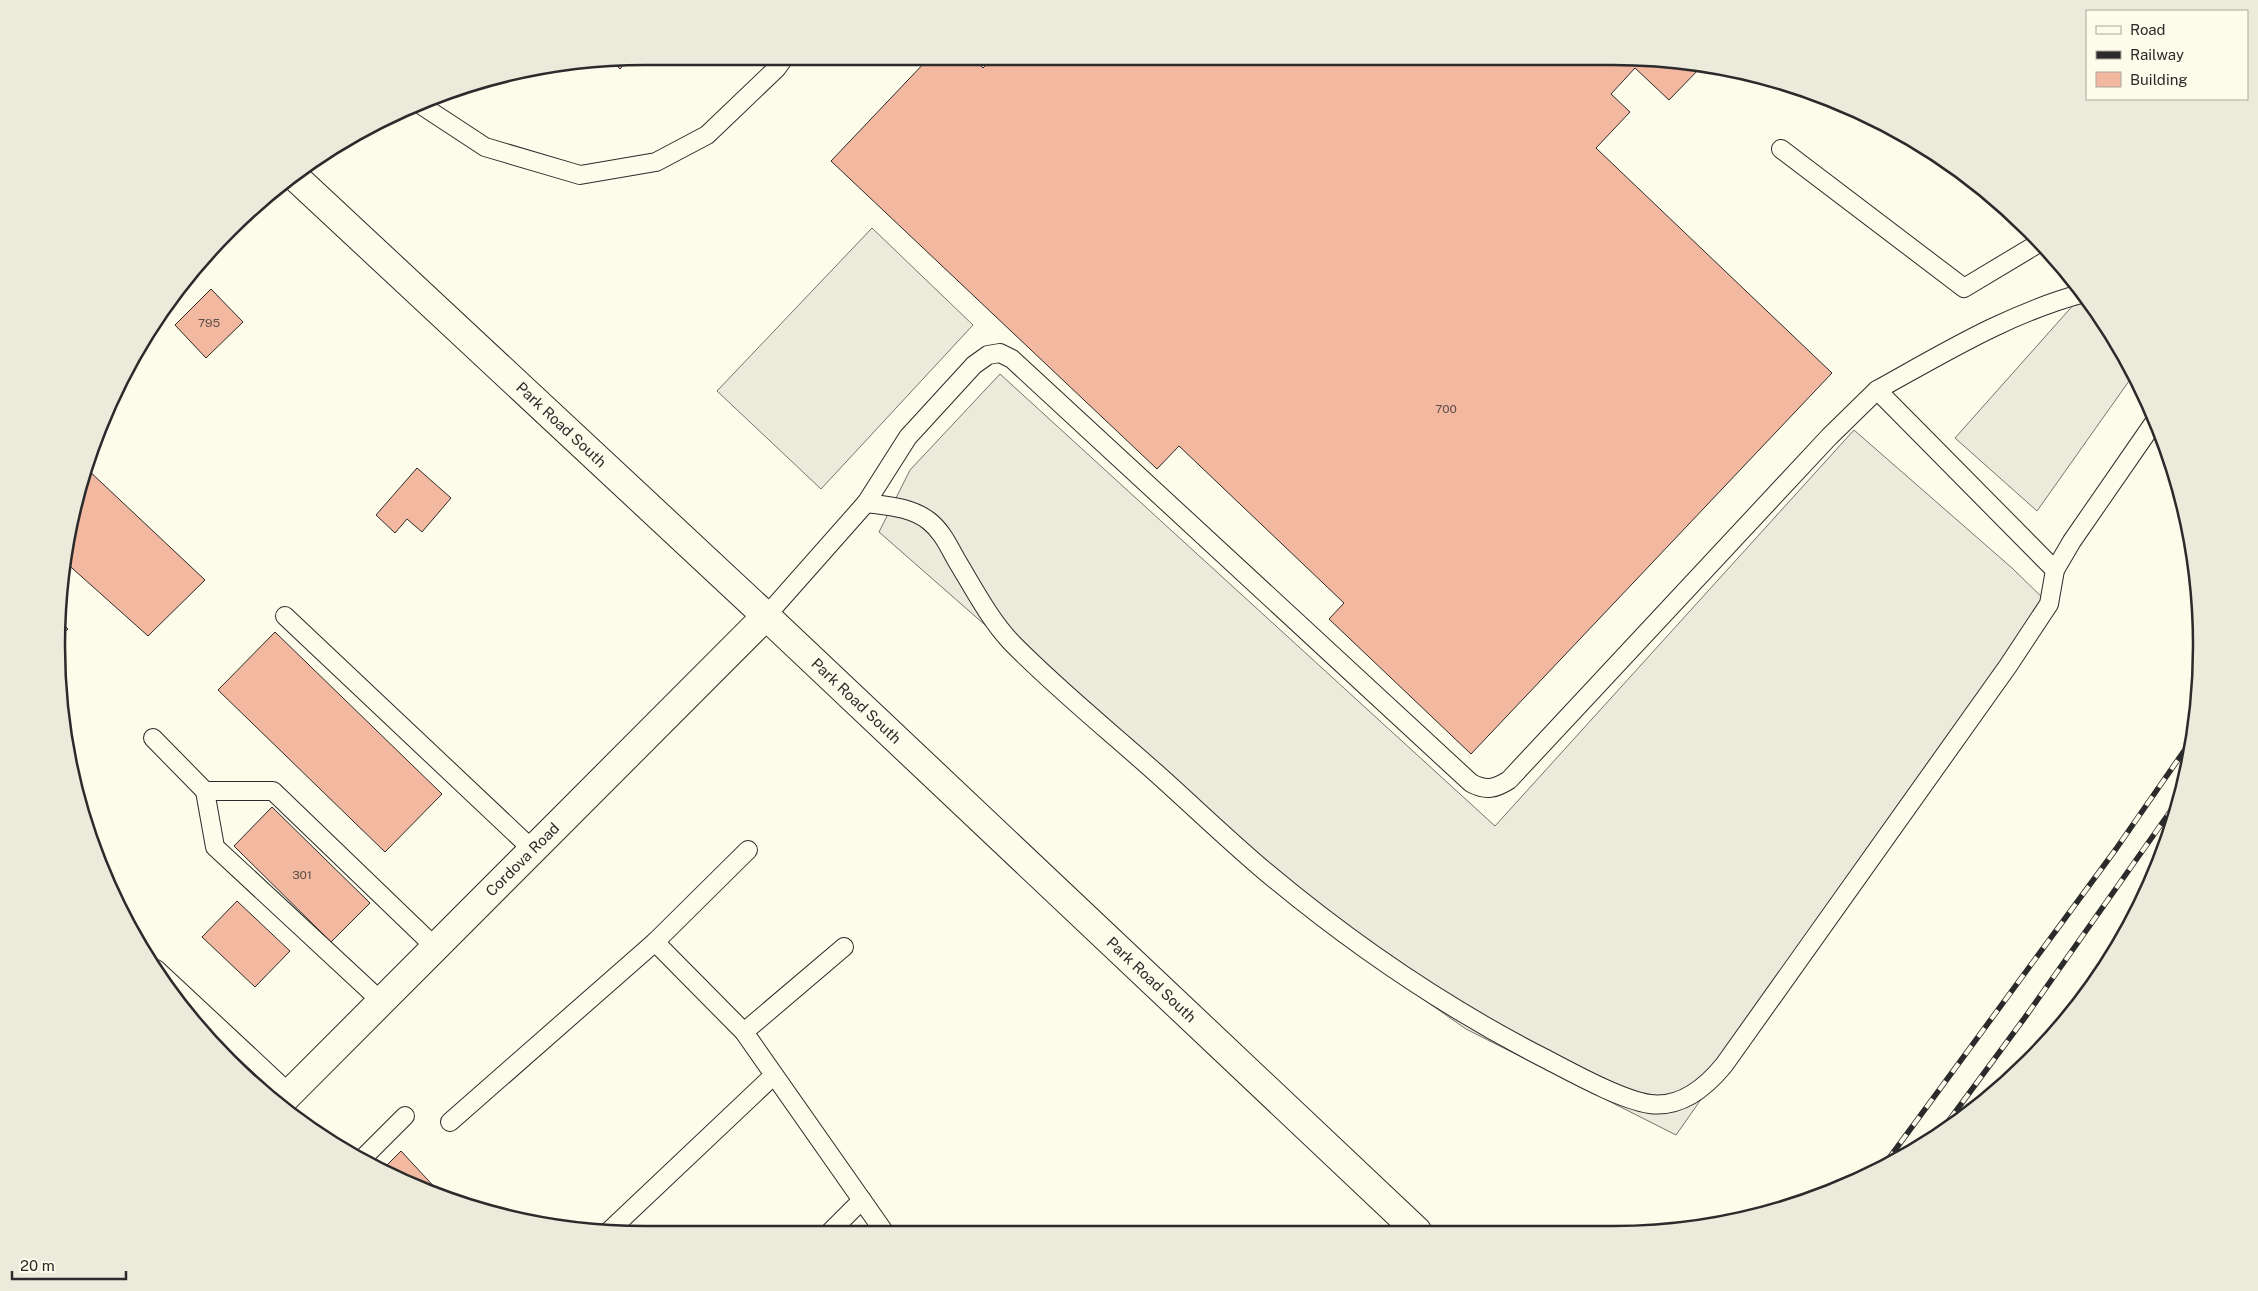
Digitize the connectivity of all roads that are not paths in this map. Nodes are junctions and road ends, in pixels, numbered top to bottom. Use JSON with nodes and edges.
{"nodes":[{"id":1,"x":778,"y":65,"type":"edge"},
{"id":2,"x":426,"y":108,"type":"edge"},
{"id":3,"x":1782,"y":149,"type":"dead end"},
{"id":4,"x":299,"y":180,"type":"edge"},
{"id":5,"x":2033,"y":246,"type":"edge"},
{"id":6,"x":2075,"y":295,"type":"edge"},
{"id":7,"x":1877,"y":390,"type":"junction"},
{"id":8,"x":2151,"y":427,"type":"edge"},
{"id":9,"x":866,"y":504,"type":"junction"},
{"id":10,"x":2056,"y":570,"type":"junction"},
{"id":11,"x":285,"y":616,"type":"dead end"},
{"id":12,"x":766,"y":616,"type":"junction"},
{"id":13,"x":153,"y":738,"type":"dead end"},
{"id":14,"x":205,"y":791,"type":"junction"},
{"id":15,"x":748,"y":850,"type":"dead end"},
{"id":16,"x":534,"y":851,"type":"junction"},
{"id":17,"x":655,"y":942,"type":"junction"},
{"id":18,"x":844,"y":947,"type":"dead end"},
{"id":19,"x":436,"y":948,"type":"junction"},
{"id":20,"x":183,"y":996,"type":"edge"},
{"id":21,"x":382,"y":1003,"type":"junction"},
{"id":22,"x":744,"y":1032,"type":"junction"},
{"id":23,"x":774,"y":1076,"type":"junction"},
{"id":24,"x":285,"y":1099,"type":"edge"},
{"id":25,"x":405,"y":1116,"type":"dead end"},
{"id":26,"x":450,"y":1122,"type":"dead end"},
{"id":27,"x":367,"y":1154,"type":"edge"},
{"id":28,"x":862,"y":1200,"type":"junction"},
{"id":29,"x":615,"y":1225,"type":"edge"},
{"id":30,"x":836,"y":1226,"type":"edge"},
{"id":31,"x":881,"y":1226,"type":"edge"},
{"id":32,"x":1411,"y":1226,"type":"edge"}],
"edges":[{"from":1,"to":2,"type":"lane"},
{"from":3,"to":5,"type":"lane"},
{"from":4,"to":12,"type":"main road","name":"Park Road South"},
{"from":6,"to":7,"type":"lane"},
{"from":7,"to":9,"type":"lane"},
{"from":7,"to":10,"type":"lane"},
{"from":8,"to":10,"type":"lane"},
{"from":9,"to":10,"type":"lane"},
{"from":9,"to":12,"type":"lane"},
{"from":11,"to":16,"type":"lane"},
{"from":12,"to":16,"type":"main road","name":"Cordova Road"},
{"from":12,"to":32,"type":"main road","name":"Park Road South"},
{"from":13,"to":14,"type":"lane"},
{"from":14,"to":19,"type":"lane"},
{"from":14,"to":21,"type":"lane"},
{"from":15,"to":17,"type":"lane"},
{"from":16,"to":19,"type":"main road","name":"Cordova Road"},
{"from":17,"to":22,"type":"lane"},
{"from":17,"to":26,"type":"lane"},
{"from":18,"to":22,"type":"lane"},
{"from":19,"to":21,"type":"main road","name":"Cordova Road"},
{"from":20,"to":24,"type":"lane"},
{"from":21,"to":24,"type":"main road","name":"Cordova Road"},
{"from":22,"to":23,"type":"lane"},
{"from":23,"to":28,"type":"lane"},
{"from":23,"to":29,"type":"lane"},
{"from":25,"to":27,"type":"lane"},
{"from":28,"to":30,"type":"lane"},
{"from":28,"to":31,"type":"lane"}]}
